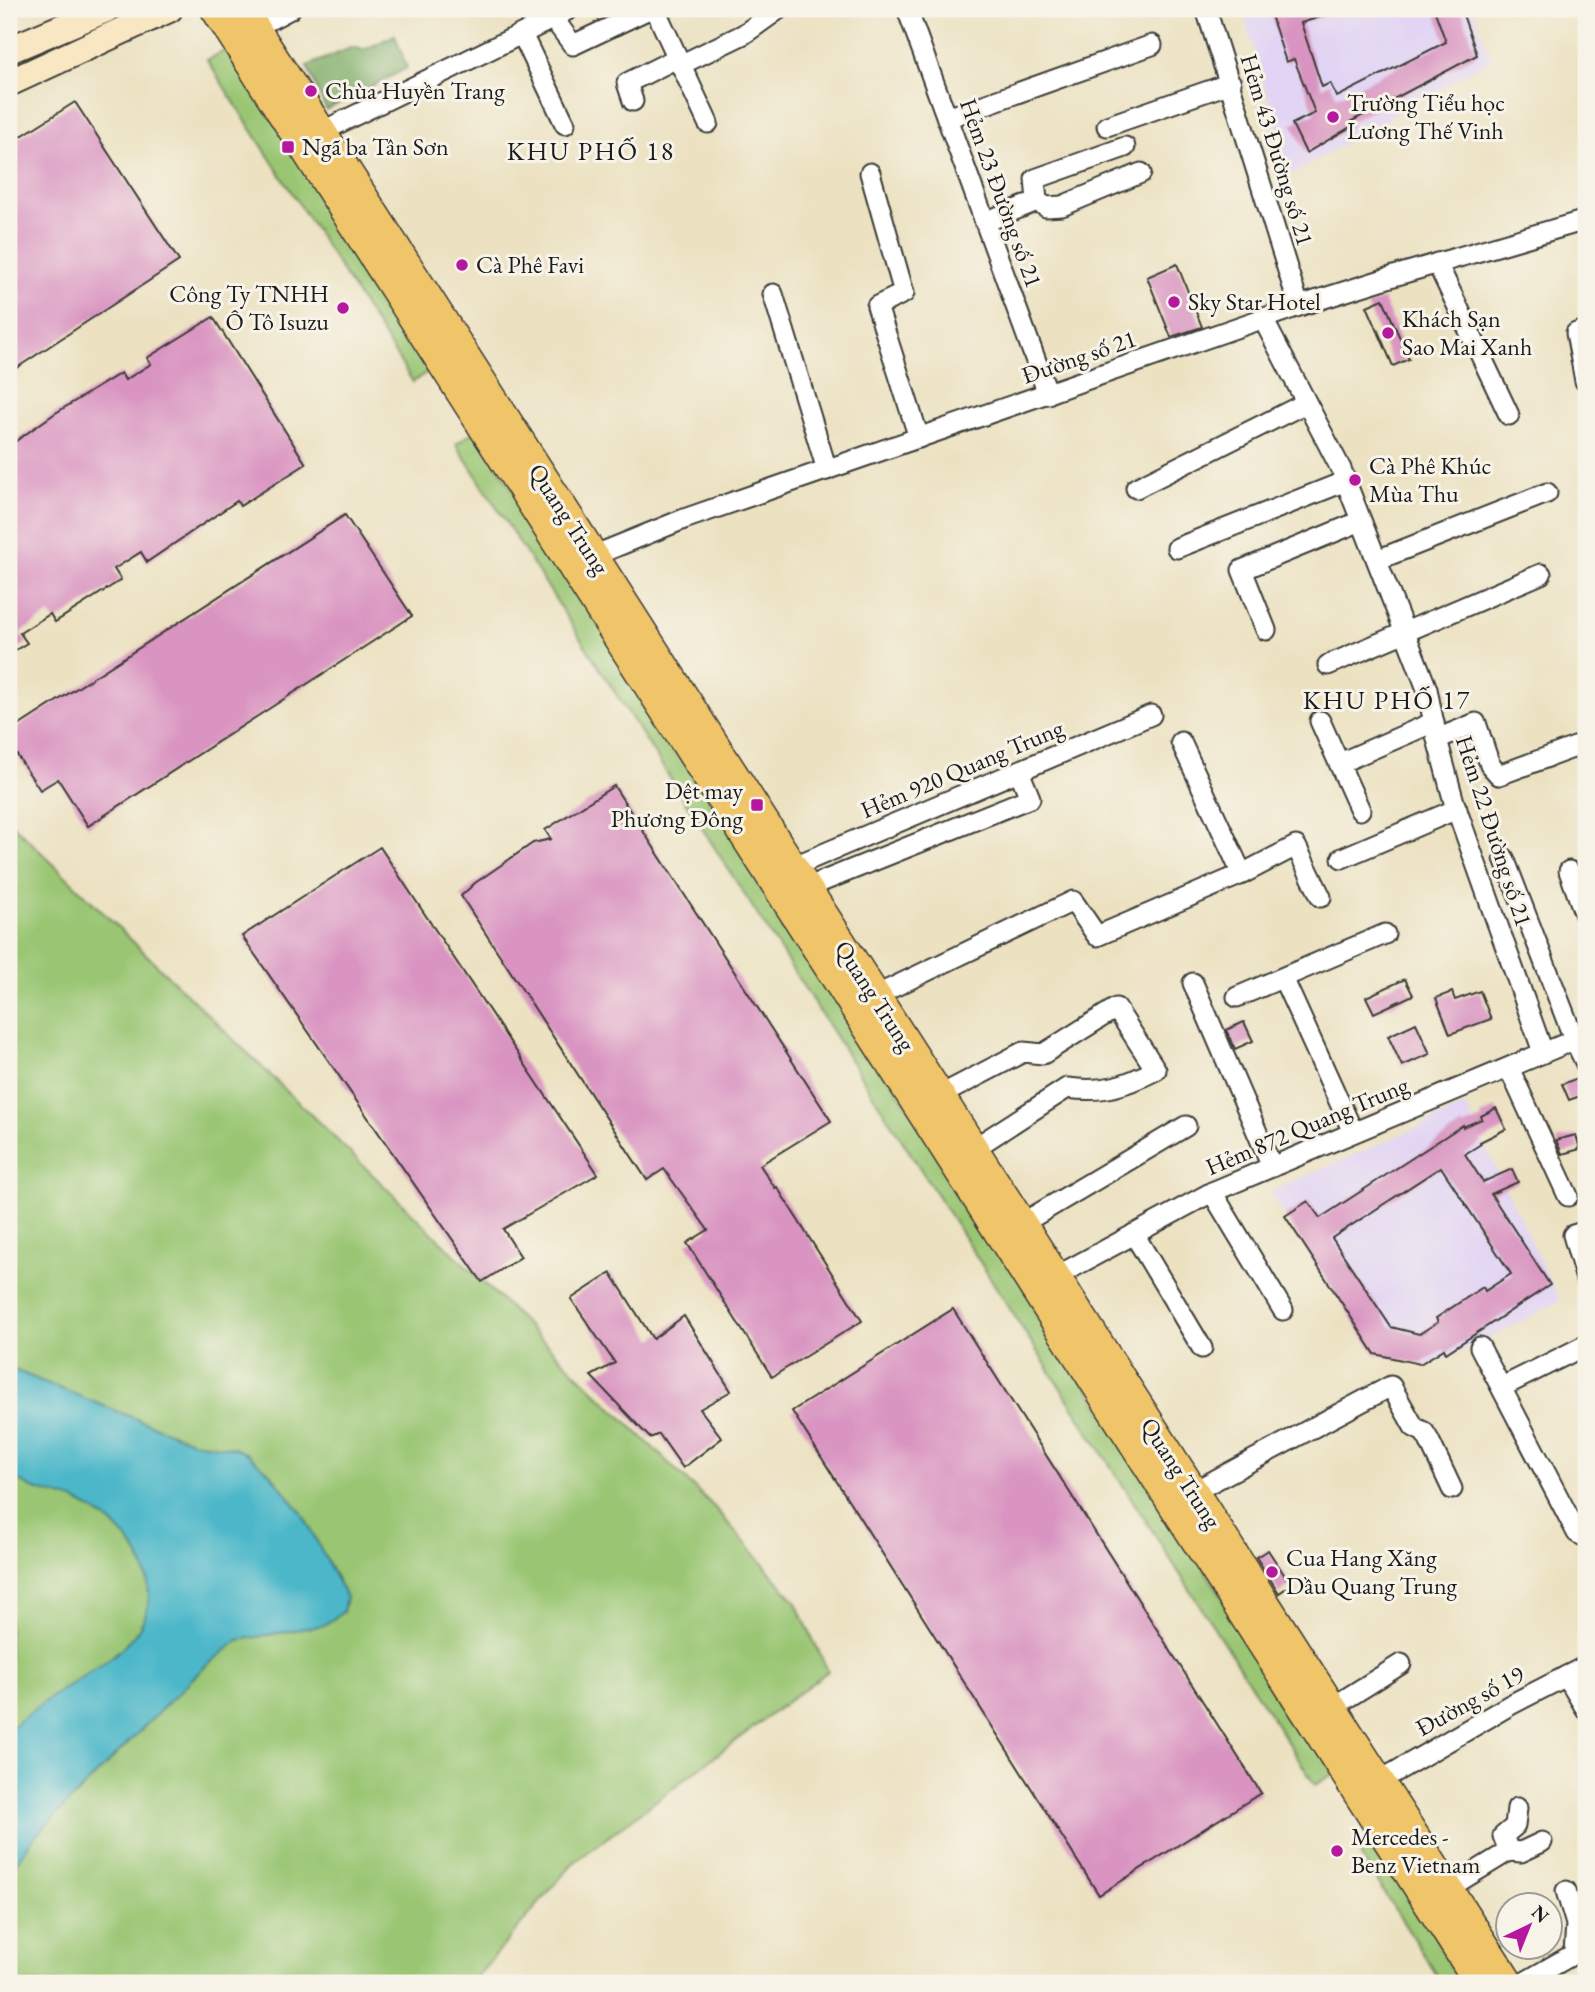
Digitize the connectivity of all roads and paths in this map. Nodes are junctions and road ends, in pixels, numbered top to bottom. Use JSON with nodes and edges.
{"nodes":[{"id":1,"x":106,"y":9,"type":"edge"},
{"id":2,"x":169,"y":9,"type":"edge"},
{"id":3,"x":216,"y":9,"type":"edge"},
{"id":4,"x":290,"y":9,"type":"edge"},
{"id":5,"x":649,"y":9,"type":"edge"},
{"id":6,"x":655,"y":9,"type":"edge"},
{"id":7,"x":779,"y":9,"type":"edge"},
{"id":8,"x":907,"y":9,"type":"edge"},
{"id":9,"x":1206,"y":9,"type":"edge"},
{"id":10,"x":556,"y":12,"type":"edge"},
{"id":11,"x":248,"y":18,"type":"edge"},
{"id":12,"x":522,"y":34,"type":"junction"},
{"id":13,"x":1152,"y":45,"type":"dead end"},
{"id":14,"x":9,"y":50,"type":"edge"},
{"id":15,"x":678,"y":62,"type":"junction"},
{"id":16,"x":9,"y":83,"type":"edge"},
{"id":17,"x":1231,"y":83,"type":"junction"},
{"id":18,"x":633,"y":101,"type":"dead end"},
{"id":19,"x":947,"y":118,"type":"junction"},
{"id":20,"x":708,"y":123,"type":"dead end"},
{"id":21,"x":565,"y":124,"type":"dead end"},
{"id":22,"x":1107,"y":126,"type":"dead end"},
{"id":23,"x":321,"y":132,"type":"junction"},
{"id":24,"x":1125,"y":147,"type":"dead end"},
{"id":25,"x":870,"y":173,"type":"dead end"},
{"id":26,"x":1141,"y":173,"type":"dead end"},
{"id":27,"x":1037,"y":201,"type":"junction"},
{"id":28,"x":1586,"y":220,"type":"edge"},
{"id":29,"x":985,"y":222,"type":"junction"},
{"id":30,"x":1437,"y":263,"type":"junction"},
{"id":31,"x":773,"y":294,"type":"dead end"},
{"id":32,"x":1299,"y":306,"type":"junction"},
{"id":33,"x":1263,"y":318,"type":"junction"},
{"id":34,"x":1586,"y":330,"type":"edge"},
{"id":35,"x":1585,"y":381,"type":"edge"},
{"id":36,"x":472,"y":388,"type":"junction"},
{"id":37,"x":1048,"y":394,"type":"junction"},
{"id":38,"x":1306,"y":403,"type":"junction"},
{"id":39,"x":1508,"y":415,"type":"dead end"},
{"id":40,"x":919,"y":438,"type":"junction"},
{"id":41,"x":827,"y":470,"type":"junction"},
{"id":42,"x":1346,"y":481,"type":"junction"},
{"id":43,"x":1136,"y":488,"type":"dead end"},
{"id":44,"x":1548,"y":493,"type":"dead end"},
{"id":45,"x":1362,"y":521,"type":"junction"},
{"id":46,"x":1177,"y":548,"type":"dead end"},
{"id":47,"x":1377,"y":560,"type":"junction"},
{"id":48,"x":583,"y":561,"type":"junction"},
{"id":49,"x":1541,"y":574,"type":"dead end"},
{"id":50,"x":1266,"y":630,"type":"dead end"},
{"id":51,"x":1405,"y":632,"type":"junction"},
{"id":52,"x":1328,"y":665,"type":"dead end"},
{"id":53,"x":1151,"y":715,"type":"dead end"},
{"id":54,"x":1320,"y":721,"type":"dead end"},
{"id":55,"x":1435,"y":730,"type":"junction"},
{"id":56,"x":1181,"y":742,"type":"dead end"},
{"id":57,"x":1586,"y":743,"type":"edge"},
{"id":58,"x":1339,"y":763,"type":"junction"},
{"id":59,"x":1019,"y":771,"type":"junction"},
{"id":60,"x":1457,"y":809,"type":"junction"},
{"id":61,"x":1360,"y":810,"type":"dead end"},
{"id":62,"x":1504,"y":858,"type":"dead end"},
{"id":63,"x":1342,"y":859,"type":"dead end"},
{"id":64,"x":1569,"y":871,"type":"dead end"},
{"id":65,"x":1242,"y":874,"type":"junction"},
{"id":66,"x":799,"y":877,"type":"junction"},
{"id":67,"x":1321,"y":897,"type":"dead end"},
{"id":68,"x":1586,"y":918,"type":"edge"},
{"id":69,"x":1385,"y":934,"type":"dead end"},
{"id":70,"x":1283,"y":978,"type":"junction"},
{"id":71,"x":1193,"y":983,"type":"dead end"},
{"id":72,"x":875,"y":996,"type":"junction"},
{"id":73,"x":1237,"y":997,"type":"dead end"},
{"id":74,"x":1580,"y":1037,"type":"edge"},
{"id":75,"x":1543,"y":1052,"type":"junction"},
{"id":76,"x":1586,"y":1064,"type":"edge"},
{"id":77,"x":1509,"y":1068,"type":"junction"},
{"id":78,"x":939,"y":1096,"type":"junction"},
{"id":79,"x":1186,"y":1126,"type":"dead end"},
{"id":80,"x":1353,"y":1132,"type":"junction"},
{"id":81,"x":973,"y":1149,"type":"junction"},
{"id":82,"x":1272,"y":1167,"type":"junction"},
{"id":83,"x":1212,"y":1192,"type":"junction"},
{"id":84,"x":1568,"y":1196,"type":"dead end"},
{"id":85,"x":1021,"y":1224,"type":"junction"},
{"id":86,"x":1580,"y":1233,"type":"edge"},
{"id":87,"x":1134,"y":1234,"type":"junction"},
{"id":88,"x":1055,"y":1277,"type":"junction"},
{"id":89,"x":1586,"y":1279,"type":"edge"},
{"id":90,"x":1283,"y":1310,"type":"dead end"},
{"id":91,"x":1586,"y":1345,"type":"edge"},
{"id":92,"x":1480,"y":1347,"type":"dead end"},
{"id":93,"x":1202,"y":1348,"type":"dead end"},
{"id":94,"x":1502,"y":1387,"type":"junction"},
{"id":95,"x":1452,"y":1489,"type":"dead end"},
{"id":96,"x":1193,"y":1492,"type":"junction"},
{"id":97,"x":1586,"y":1537,"type":"edge"},
{"id":98,"x":1401,"y":1664,"type":"dead end"},
{"id":99,"x":1586,"y":1666,"type":"edge"},
{"id":100,"x":1566,"y":1676,"type":"junction"},
{"id":101,"x":1331,"y":1708,"type":"junction"},
{"id":102,"x":1586,"y":1709,"type":"edge"},
{"id":103,"x":1368,"y":1787,"type":"junction"},
{"id":104,"x":1517,"y":1808,"type":"dead end"},
{"id":105,"x":1542,"y":1842,"type":"dead end"},
{"id":106,"x":1509,"y":1851,"type":"junction"},
{"id":107,"x":1447,"y":1889,"type":"junction"},
{"id":108,"x":1566,"y":1891,"type":"dead end"},
{"id":109,"x":1580,"y":1950,"type":"edge"},
{"id":110,"x":1480,"y":1983,"type":"edge"},
{"id":111,"x":1508,"y":1983,"type":"edge"},
{"id":112,"x":1523,"y":1983,"type":"edge"}],
"edges":[{"from":1,"to":14,"type":"street"},
{"from":2,"to":16,"type":"street"},
{"from":3,"to":36,"type":"main road","name":"Quang Trung"},
{"from":4,"to":11,"type":"street"},
{"from":5,"to":10,"type":"street"},
{"from":6,"to":15,"type":"street"},
{"from":7,"to":15,"type":"street"},
{"from":8,"to":19,"type":"street","name":"Hẻm 23 Đường số 21"},
{"from":9,"to":17,"type":"street","name":"Hẻm 43 Đường số 21"},
{"from":10,"to":12,"type":"street"},
{"from":11,"to":23,"type":"main road","name":"Quang Trung"},
{"from":12,"to":21,"type":"street"},
{"from":12,"to":23,"type":"street"},
{"from":13,"to":19,"type":"street"},
{"from":15,"to":18,"type":"street"},
{"from":15,"to":20,"type":"street"},
{"from":17,"to":22,"type":"street"},
{"from":17,"to":32,"type":"street","name":"Hẻm 43 Đường số 21"},
{"from":19,"to":29,"type":"street","name":"Hẻm 23 Đường số 21"},
{"from":23,"to":36,"type":"main road","name":"Quang Trung"},
{"from":24,"to":27,"type":"street"},
{"from":25,"to":40,"type":"street"},
{"from":26,"to":27,"type":"street"},
{"from":27,"to":29,"type":"street"},
{"from":28,"to":30,"type":"street","name":"Đường số 21"},
{"from":29,"to":37,"type":"street","name":"Hẻm 23 Đường số 21"},
{"from":30,"to":32,"type":"street","name":"Đường số 21"},
{"from":30,"to":39,"type":"street"},
{"from":31,"to":41,"type":"street"},
{"from":32,"to":33,"type":"street","name":"Đường số 21"},
{"from":33,"to":37,"type":"street","name":"Đường số 21"},
{"from":33,"to":38,"type":"street","name":"Hẻm 22 Đường số 21"},
{"from":34,"to":35,"type":"street"},
{"from":36,"to":48,"type":"main road","name":"Quang Trung"},
{"from":37,"to":40,"type":"street","name":"Đường số 21"},
{"from":38,"to":42,"type":"street","name":"Hẻm 22 Đường số 21"},
{"from":38,"to":43,"type":"street"},
{"from":40,"to":41,"type":"street","name":"Đường số 21"},
{"from":41,"to":48,"type":"street","name":"Đường số 21"},
{"from":42,"to":45,"type":"street","name":"Hẻm 22 Đường số 21"},
{"from":42,"to":46,"type":"street"},
{"from":44,"to":47,"type":"street"},
{"from":45,"to":47,"type":"street","name":"Hẻm 22 Đường số 21"},
{"from":45,"to":50,"type":"street"},
{"from":47,"to":51,"type":"street","name":"Hẻm 22 Đường số 21"},
{"from":48,"to":66,"type":"main road","name":"Quang Trung"},
{"from":48,"to":103,"type":"main road","name":"Quang Trung"},
{"from":49,"to":51,"type":"street"},
{"from":51,"to":52,"type":"street"},
{"from":51,"to":55,"type":"street","name":"Hẻm 22 Đường số 21"},
{"from":53,"to":59,"type":"street","name":"Hẻm 920 Quang Trung"},
{"from":54,"to":58,"type":"street"},
{"from":55,"to":57,"type":"street"},
{"from":55,"to":58,"type":"street"},
{"from":55,"to":60,"type":"street","name":"Hẻm 22 Đường số 21"},
{"from":56,"to":65,"type":"street"},
{"from":58,"to":61,"type":"street"},
{"from":59,"to":66,"type":"street","name":"Hẻm 920 Quang Trung"},
{"from":59,"to":66,"type":"street"},
{"from":60,"to":63,"type":"street"},
{"from":60,"to":75,"type":"street","name":"Hẻm 22 Đường số 21"},
{"from":62,"to":74,"type":"street"},
{"from":64,"to":68,"type":"street"},
{"from":65,"to":67,"type":"street"},
{"from":65,"to":72,"type":"street"},
{"from":66,"to":72,"type":"main road","name":"Quang Trung"},
{"from":69,"to":70,"type":"street"},
{"from":70,"to":73,"type":"street"},
{"from":70,"to":80,"type":"street"},
{"from":71,"to":82,"type":"street"},
{"from":72,"to":78,"type":"main road","name":"Quang Trung"},
{"from":74,"to":75,"type":"street","name":"Hẻm 872 Quang Trung"},
{"from":74,"to":76,"type":"street"},
{"from":75,"to":77,"type":"street","name":"Hẻm 872 Quang Trung"},
{"from":77,"to":80,"type":"street","name":"Hẻm 872 Quang Trung"},
{"from":77,"to":84,"type":"street"},
{"from":78,"to":81,"type":"main road","name":"Quang Trung"},
{"from":78,"to":81,"type":"street"},
{"from":79,"to":85,"type":"street"},
{"from":80,"to":82,"type":"street","name":"Hẻm 872 Quang Trung"},
{"from":81,"to":85,"type":"main road","name":"Quang Trung"},
{"from":82,"to":83,"type":"street","name":"Hẻm 872 Quang Trung"},
{"from":83,"to":87,"type":"street","name":"Hẻm 872 Quang Trung"},
{"from":83,"to":90,"type":"street"},
{"from":85,"to":88,"type":"main road","name":"Quang Trung"},
{"from":86,"to":89,"type":"street"},
{"from":87,"to":88,"type":"street","name":"Hẻm 872 Quang Trung"},
{"from":87,"to":93,"type":"street"},
{"from":88,"to":96,"type":"main road","name":"Quang Trung"},
{"from":91,"to":94,"type":"street"},
{"from":92,"to":94,"type":"street"},
{"from":94,"to":97,"type":"street"},
{"from":95,"to":96,"type":"street"},
{"from":96,"to":101,"type":"main road","name":"Quang Trung"},
{"from":98,"to":101,"type":"street"},
{"from":99,"to":100,"type":"street","name":"Đường số 19"},
{"from":100,"to":102,"type":"street"},
{"from":100,"to":103,"type":"street","name":"Đường số 19"},
{"from":101,"to":103,"type":"main road","name":"Quang Trung"},
{"from":103,"to":107,"type":"main road","name":"Quang Trung"},
{"from":103,"to":110,"type":"main road","name":"Quang Trung"},
{"from":104,"to":106,"type":"street"},
{"from":105,"to":106,"type":"street"},
{"from":106,"to":107,"type":"street"},
{"from":107,"to":111,"type":"main road","name":"Quang Trung"},
{"from":108,"to":109,"type":"street"},
{"from":109,"to":112,"type":"street"}]}
